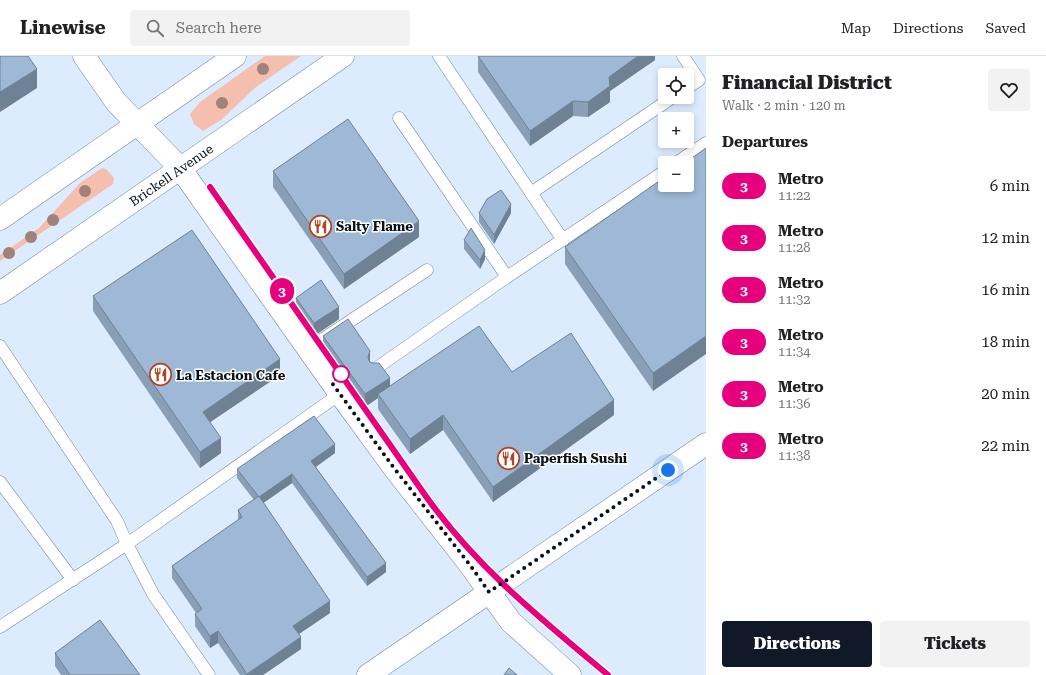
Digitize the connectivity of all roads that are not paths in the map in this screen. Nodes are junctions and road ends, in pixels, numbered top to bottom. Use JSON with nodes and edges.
{"nodes":[{"id":1,"x":84,"y":56,"type":"edge"},
{"id":2,"x":235,"y":56,"type":"edge"},
{"id":3,"x":343,"y":56,"type":"edge"},
{"id":4,"x":439,"y":56,"type":"edge"},
{"id":5,"x":683,"y":56,"type":"edge"},
{"id":6,"x":691,"y":68,"type":"edge"},
{"id":7,"x":694,"y":72,"type":"edge"},
{"id":8,"x":694,"y":83,"type":"edge"},
{"id":9,"x":663,"y":104,"type":"edge"},
{"id":10,"x":399,"y":118,"type":"dead end"},
{"id":11,"x":137,"y":124,"type":"junction"},
{"id":12,"x":706,"y":143,"type":"edge"},
{"id":13,"x":686,"y":156,"type":"edge"},
{"id":14,"x":180,"y":168,"type":"junction"},
{"id":15,"x":658,"y":176,"type":"edge"},
{"id":16,"x":531,"y":193,"type":"junction"},
{"id":17,"x":0,"y":219,"type":"edge"},
{"id":18,"x":563,"y":240,"type":"junction"},
{"id":19,"x":428,"y":270,"type":"dead end"},
{"id":20,"x":507,"y":277,"type":"junction"},
{"id":21,"x":0,"y":293,"type":"edge"},
{"id":22,"x":0,"y":346,"type":"edge"},
{"id":23,"x":308,"y":348,"type":"junction"},
{"id":24,"x":375,"y":370,"type":"edge"},
{"id":25,"x":344,"y":391,"type":"junction"},
{"id":26,"x":706,"y":444,"type":"edge"},
{"id":27,"x":0,"y":482,"type":"edge"},
{"id":28,"x":127,"y":544,"type":"junction"},
{"id":29,"x":73,"y":580,"type":"junction"},
{"id":30,"x":489,"y":592,"type":"junction"},
{"id":31,"x":0,"y":627,"type":"edge"},
{"id":32,"x":209,"y":675,"type":"edge"},
{"id":33,"x":368,"y":675,"type":"edge"},
{"id":34,"x":570,"y":675,"type":"edge"}],
"edges":[{"from":1,"to":11,"type":"main road"},
{"from":2,"to":11,"type":"main road"},
{"from":3,"to":14,"type":"main road","name":"Brickell Avenue"},
{"from":4,"to":16,"type":"lane"},
{"from":5,"to":6,"type":"lane"},
{"from":7,"to":8,"type":"lane"},
{"from":9,"to":16,"type":"lane"},
{"from":10,"to":20,"type":"lane"},
{"from":11,"to":14,"type":"main road"},
{"from":11,"to":17,"type":"main road"},
{"from":12,"to":13,"type":"lane"},
{"from":14,"to":21,"type":"main road","name":"Brickell Avenue"},
{"from":14,"to":23,"type":"main road"},
{"from":15,"to":18,"type":"lane"},
{"from":16,"to":18,"type":"lane"},
{"from":18,"to":20,"type":"lane"},
{"from":19,"to":23,"type":"lane"},
{"from":20,"to":24,"type":"lane"},
{"from":22,"to":28,"type":"lane"},
{"from":23,"to":25,"type":"main road"},
{"from":25,"to":28,"type":"lane"},
{"from":25,"to":30,"type":"main road"},
{"from":26,"to":30,"type":"main road"},
{"from":27,"to":29,"type":"lane"},
{"from":28,"to":29,"type":"lane"},
{"from":28,"to":32,"type":"lane"},
{"from":29,"to":31,"type":"lane"},
{"from":30,"to":33,"type":"main road"},
{"from":30,"to":34,"type":"main road"}]}
